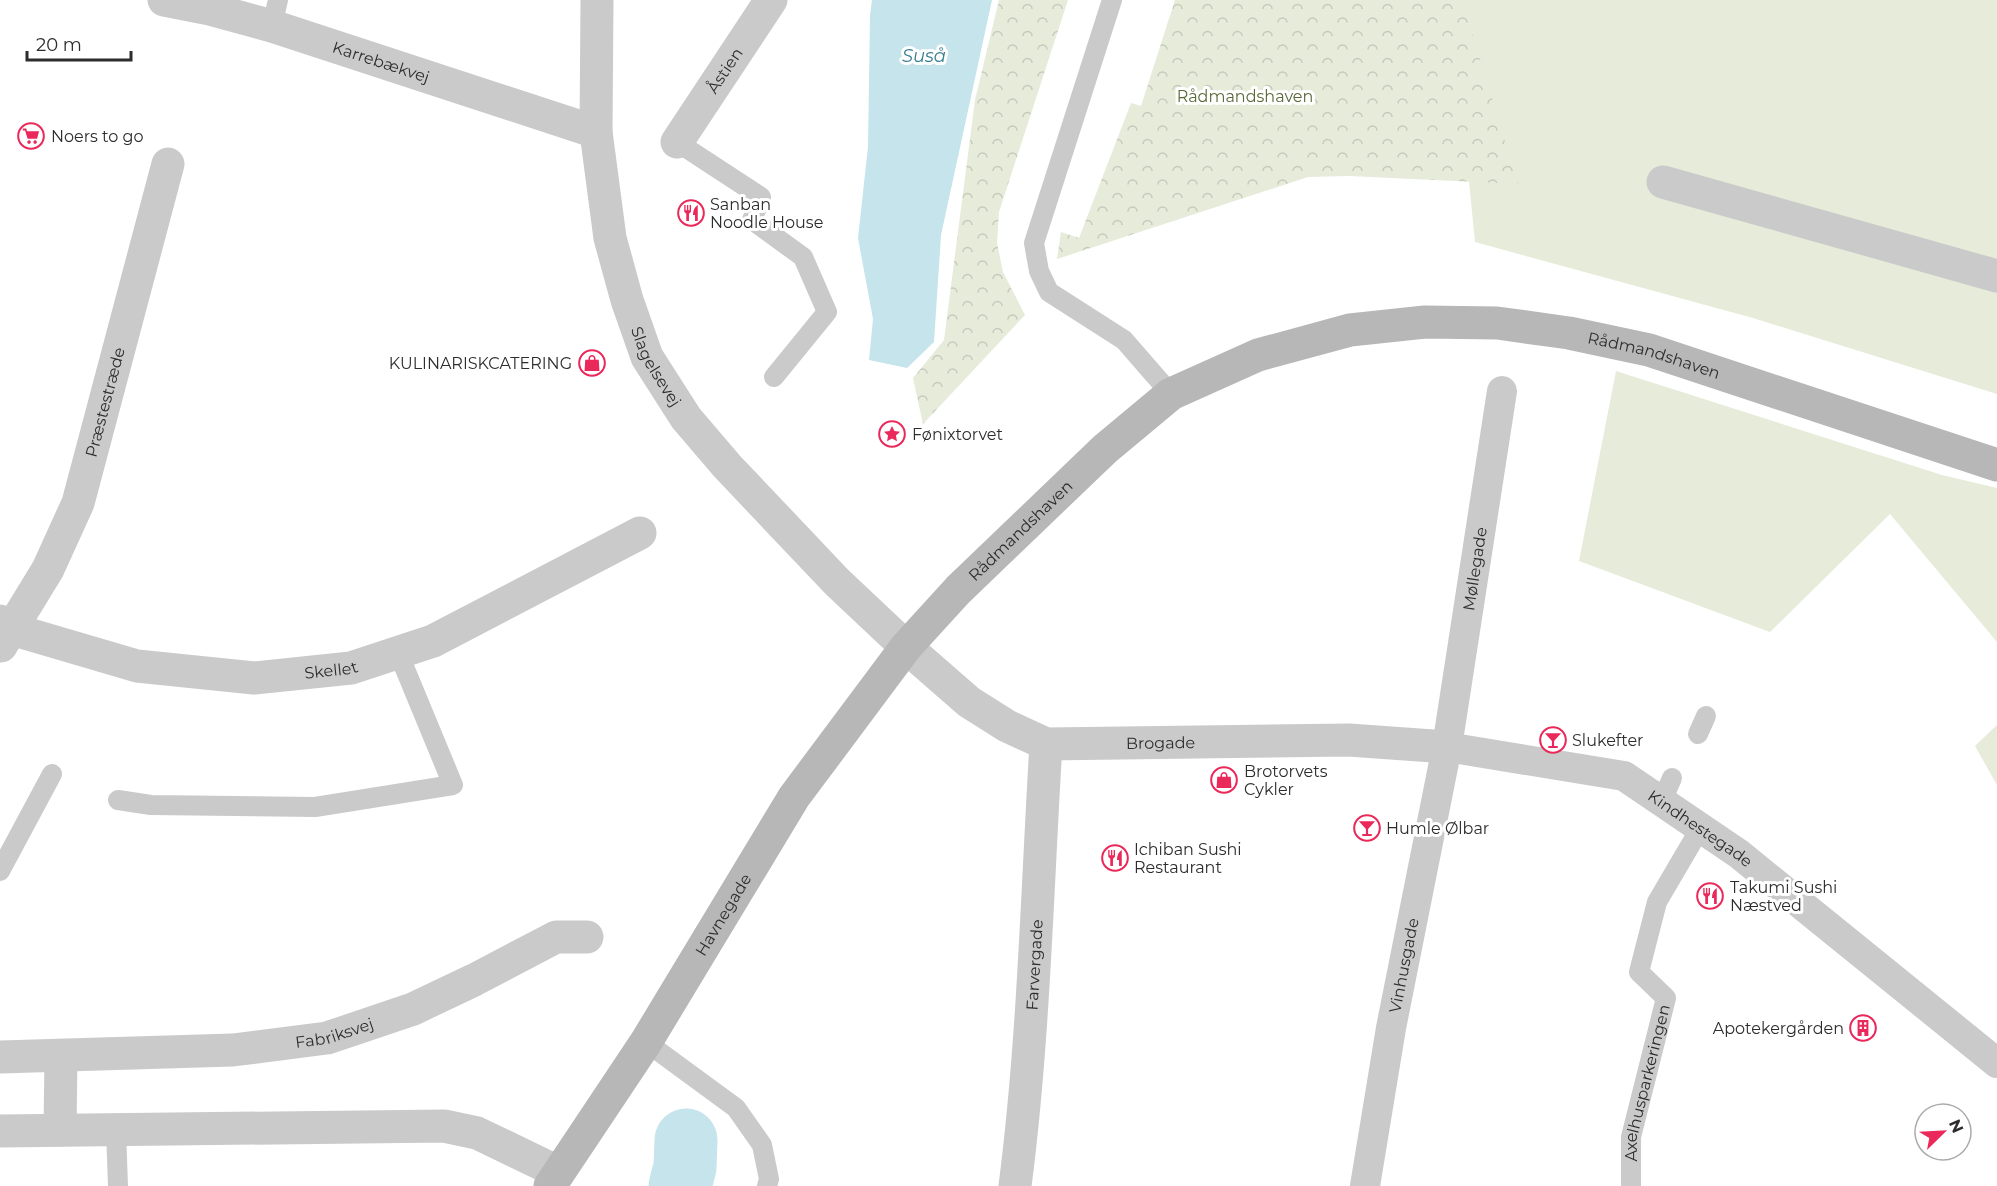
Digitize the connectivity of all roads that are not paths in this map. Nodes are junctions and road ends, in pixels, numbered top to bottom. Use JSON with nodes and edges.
{"nodes":[{"id":1,"x":164,"y":0,"type":"edge"},
{"id":2,"x":597,"y":0,"type":"edge"},
{"id":3,"x":771,"y":0,"type":"edge"},
{"id":4,"x":1112,"y":0,"type":"edge"},
{"id":5,"x":275,"y":13,"type":"edge"},
{"id":6,"x":596,"y":132,"type":"junction"},
{"id":7,"x":677,"y":142,"type":"joint"},
{"id":8,"x":168,"y":164,"type":"dead end"},
{"id":9,"x":1663,"y":182,"type":"dead end"},
{"id":10,"x":1997,"y":276,"type":"edge"},
{"id":11,"x":774,"y":377,"type":"dead end"},
{"id":12,"x":1502,"y":391,"type":"dead end"},
{"id":13,"x":1171,"y":394,"type":"junction"},
{"id":14,"x":1997,"y":465,"type":"edge"},
{"id":15,"x":640,"y":533,"type":"dead end"},
{"id":16,"x":4,"y":633,"type":"edge"},
{"id":17,"x":906,"y":647,"type":"junction"},
{"id":18,"x":398,"y":652,"type":"junction"},
{"id":19,"x":1046,"y":744,"type":"junction"},
{"id":20,"x":1448,"y":747,"type":"junction"},
{"id":21,"x":52,"y":774,"type":"dead end"},
{"id":22,"x":118,"y":800,"type":"dead end"},
{"id":23,"x":1701,"y":827,"type":"junction"},
{"id":24,"x":0,"y":871,"type":"edge"},
{"id":25,"x":587,"y":937,"type":"dead end"},
{"id":26,"x":646,"y":1042,"type":"junction"},
{"id":27,"x":61,"y":1056,"type":"junction"},
{"id":28,"x":0,"y":1057,"type":"edge"},
{"id":29,"x":1997,"y":1063,"type":"edge"},
{"id":30,"x":60,"y":1130,"type":"junction"},
{"id":31,"x":116,"y":1130,"type":"junction"},
{"id":32,"x":0,"y":1131,"type":"edge"},
{"id":33,"x":554,"y":1179,"type":"edge"},
{"id":34,"x":118,"y":1186,"type":"edge"},
{"id":35,"x":767,"y":1186,"type":"edge"},
{"id":36,"x":1015,"y":1186,"type":"edge"},
{"id":37,"x":1365,"y":1186,"type":"edge"},
{"id":38,"x":1631,"y":1186,"type":"edge"}],
"edges":[{"from":1,"to":5,"type":"street","name":"Karrebækvej"},
{"from":2,"to":6,"type":"street","name":"Slagelsevej"},
{"from":3,"to":7,"type":"street","name":"Åstien"},
{"from":4,"to":13,"type":"lane"},
{"from":5,"to":6,"type":"street","name":"Karrebækvej"},
{"from":6,"to":17,"type":"street","name":"Slagelsevej"},
{"from":7,"to":11,"type":"lane"},
{"from":8,"to":16,"type":"street","name":"Præstestræde"},
{"from":9,"to":10,"type":"street"},
{"from":12,"to":20,"type":"street","name":"Møllegade"},
{"from":13,"to":14,"type":"main road","name":"Rådmandshaven"},
{"from":13,"to":17,"type":"main road","name":"Rådmandshaven"},
{"from":15,"to":18,"type":"street","name":"Skellet"},
{"from":16,"to":18,"type":"street","name":"Skellet"},
{"from":17,"to":19,"type":"street","name":"Brogade"},
{"from":17,"to":26,"type":"main road","name":"Havnegade"},
{"from":18,"to":22,"type":"lane"},
{"from":19,"to":20,"type":"street","name":"Brogade"},
{"from":19,"to":36,"type":"street","name":"Farvergade"},
{"from":20,"to":23,"type":"street","name":"Kindhestegade"},
{"from":20,"to":37,"type":"street","name":"Vinhusgade"},
{"from":21,"to":24,"type":"lane"},
{"from":23,"to":29,"type":"street","name":"Kindhestegade"},
{"from":23,"to":38,"type":"lane","name":"Axelhusparkeringen"},
{"from":25,"to":27,"type":"street","name":"Fabriksvej"},
{"from":26,"to":33,"type":"main road","name":"Havnegade"},
{"from":26,"to":35,"type":"lane"},
{"from":27,"to":28,"type":"street","name":"Fabriksvej"},
{"from":27,"to":30,"type":"street"},
{"from":30,"to":31,"type":"street"},
{"from":30,"to":32,"type":"street"},
{"from":31,"to":33,"type":"street"},
{"from":31,"to":34,"type":"lane"}]}
